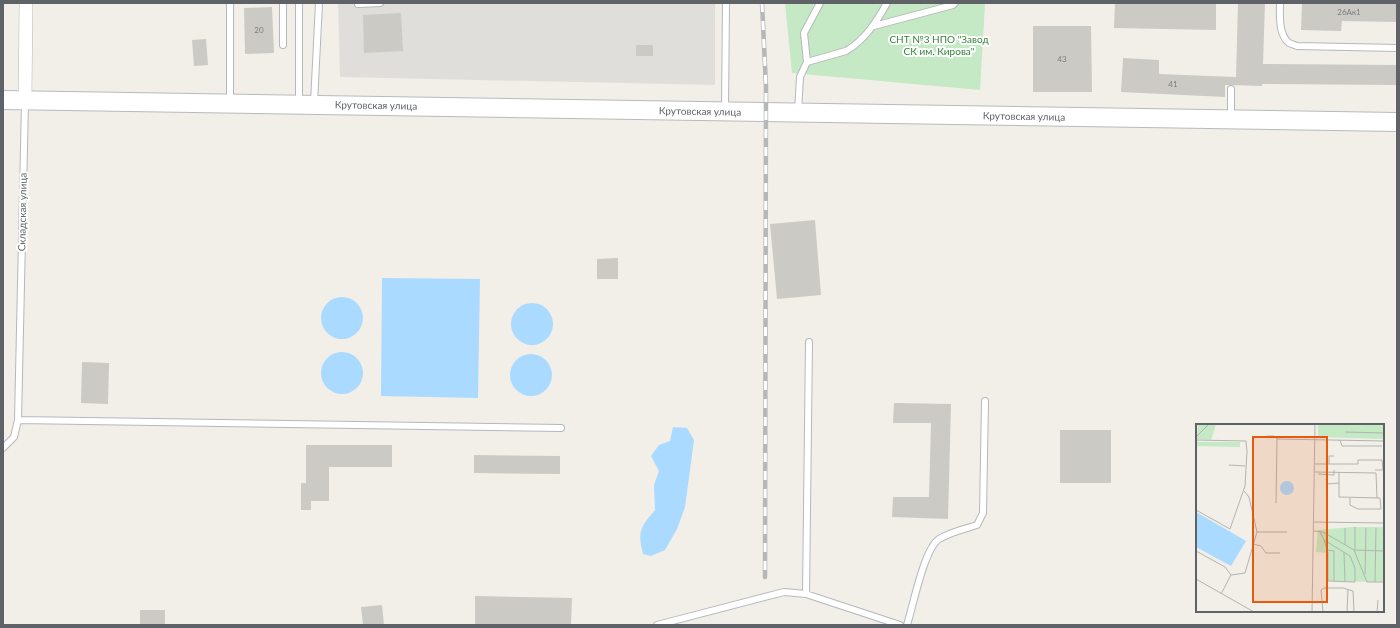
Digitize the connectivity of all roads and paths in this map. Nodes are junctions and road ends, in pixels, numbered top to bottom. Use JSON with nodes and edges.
{"nodes":[{"id":1,"x":26,"y":3,"type":"edge"},
{"id":2,"x":230,"y":3,"type":"edge"},
{"id":3,"x":283,"y":3,"type":"edge"},
{"id":4,"x":299,"y":3,"type":"edge"},
{"id":5,"x":318,"y":3,"type":"edge"},
{"id":6,"x":380,"y":3,"type":"edge"},
{"id":7,"x":726,"y":3,"type":"edge"},
{"id":8,"x":820,"y":3,"type":"edge"},
{"id":9,"x":887,"y":3,"type":"edge"},
{"id":10,"x":955,"y":3,"type":"edge"},
{"id":11,"x":1280,"y":3,"type":"edge"},
{"id":12,"x":358,"y":4,"type":"dead end"},
{"id":13,"x":874,"y":26,"type":"junction"},
{"id":14,"x":284,"y":45,"type":"dead end"},
{"id":15,"x":1397,"y":48,"type":"edge"},
{"id":16,"x":807,"y":62,"type":"junction"},
{"id":17,"x":1231,"y":89,"type":"dead end"},
{"id":18,"x":3,"y":100,"type":"edge"},
{"id":19,"x":25,"y":100,"type":"junction"},
{"id":20,"x":230,"y":103,"type":"junction"},
{"id":21,"x":306,"y":104,"type":"junction"},
{"id":22,"x":725,"y":111,"type":"junction"},
{"id":23,"x":798,"y":112,"type":"junction"},
{"id":24,"x":1232,"y":120,"type":"junction"},
{"id":25,"x":1397,"y":122,"type":"edge"},
{"id":26,"x":809,"y":342,"type":"dead end"},
{"id":27,"x":985,"y":400,"type":"dead end"},
{"id":28,"x":18,"y":420,"type":"junction"},
{"id":29,"x":561,"y":428,"type":"dead end"},
{"id":30,"x":3,"y":448,"type":"edge"},
{"id":31,"x":806,"y":594,"type":"junction"},
{"id":32,"x":657,"y":625,"type":"edge"},
{"id":33,"x":900,"y":625,"type":"edge"},
{"id":34,"x":907,"y":625,"type":"edge"}],
"edges":[{"from":1,"to":19,"type":"street","name":"Складская улица"},
{"from":2,"to":20,"type":"lane"},
{"from":3,"to":14,"type":"lane"},
{"from":4,"to":21,"type":"lane"},
{"from":5,"to":21,"type":"lane"},
{"from":6,"to":12,"type":"lane"},
{"from":7,"to":22,"type":"lane"},
{"from":8,"to":16,"type":"lane"},
{"from":9,"to":13,"type":"lane"},
{"from":10,"to":13,"type":"lane"},
{"from":11,"to":15,"type":"lane"},
{"from":13,"to":16,"type":"lane"},
{"from":16,"to":23,"type":"lane"},
{"from":17,"to":24,"type":"lane"},
{"from":18,"to":19,"type":"street","name":"Крутовская улица"},
{"from":19,"to":20,"type":"street","name":"Крутовская улица"},
{"from":19,"to":28,"type":"lane","name":"Складская улица"},
{"from":20,"to":21,"type":"street","name":"Крутовская улица"},
{"from":21,"to":22,"type":"street","name":"Крутовская улица"},
{"from":22,"to":23,"type":"street","name":"Крутовская улица"},
{"from":23,"to":24,"type":"street","name":"Крутовская улица"},
{"from":24,"to":25,"type":"street","name":"Крутовская улица"},
{"from":26,"to":31,"type":"lane"},
{"from":27,"to":34,"type":"lane"},
{"from":28,"to":29,"type":"lane"},
{"from":28,"to":30,"type":"lane","name":"Складская улица"},
{"from":31,"to":32,"type":"lane"},
{"from":31,"to":33,"type":"lane"}]}
